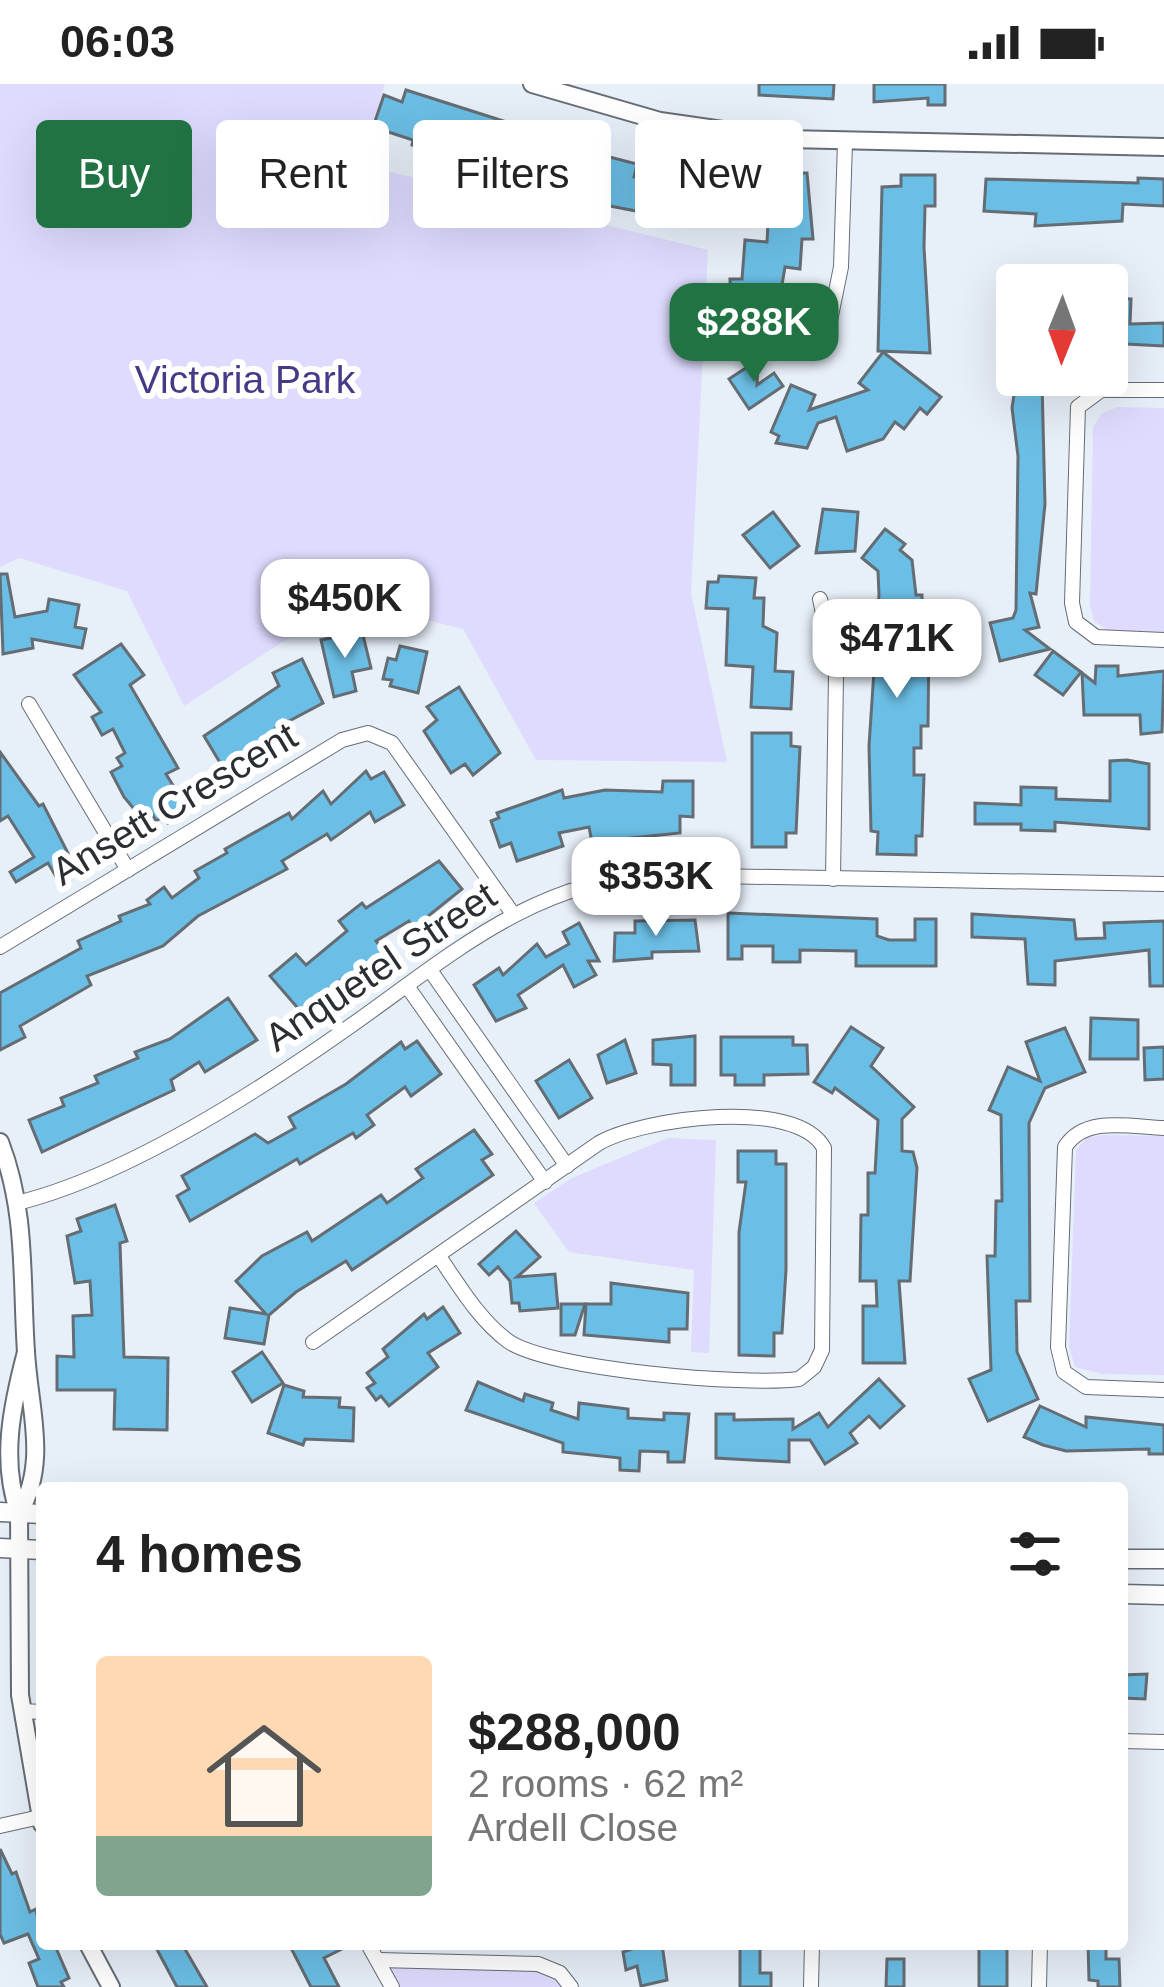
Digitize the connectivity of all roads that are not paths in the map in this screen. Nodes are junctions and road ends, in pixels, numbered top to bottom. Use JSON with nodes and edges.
{"nodes":[{"id":1,"x":532,"y":84,"type":"edge"},
{"id":2,"x":845,"y":142,"type":"junction"},
{"id":3,"x":1164,"y":147,"type":"edge"},
{"id":4,"x":824,"y":350,"type":"dead end"},
{"id":5,"x":1164,"y":390,"type":"edge"},
{"id":6,"x":820,"y":599,"type":"dead end"},
{"id":7,"x":1164,"y":640,"type":"edge"},
{"id":8,"x":29,"y":704,"type":"dead end"},
{"id":9,"x":128,"y":870,"type":"junction"},
{"id":10,"x":833,"y":879,"type":"junction"},
{"id":11,"x":1164,"y":884,"type":"edge"},
{"id":12,"x":513,"y":914,"type":"junction"},
{"id":13,"x":0,"y":946,"type":"edge"},
{"id":14,"x":430,"y":970,"type":"junction"},
{"id":15,"x":407,"y":986,"type":"junction"},
{"id":16,"x":501,"y":1070,"type":"junction"},
{"id":17,"x":478,"y":1088,"type":"junction"},
{"id":18,"x":1164,"y":1128,"type":"edge"},
{"id":19,"x":0,"y":1142,"type":"edge"},
{"id":20,"x":567,"y":1166,"type":"junction"},
{"id":21,"x":545,"y":1182,"type":"junction"},
{"id":22,"x":17,"y":1203,"type":"junction"},
{"id":23,"x":438,"y":1255,"type":"junction"},
{"id":24,"x":313,"y":1342,"type":"dead end"},
{"id":25,"x":26,"y":1352,"type":"junction"},
{"id":26,"x":1164,"y":1390,"type":"edge"},
{"id":27,"x":10,"y":1513,"type":"edge"},
{"id":28,"x":10,"y":1548,"type":"edge"},
{"id":29,"x":1128,"y":1559,"type":"edge"},
{"id":30,"x":1164,"y":1559,"type":"edge"},
{"id":31,"x":1128,"y":1594,"type":"edge"},
{"id":32,"x":1164,"y":1595,"type":"edge"},
{"id":33,"x":22,"y":1711,"type":"junction"},
{"id":34,"x":36,"y":1712,"type":"edge"},
{"id":35,"x":1128,"y":1741,"type":"edge"},
{"id":36,"x":1164,"y":1742,"type":"edge"},
{"id":37,"x":36,"y":1791,"type":"edge"},
{"id":38,"x":36,"y":1821,"type":"edge"},
{"id":39,"x":0,"y":1826,"type":"edge"},
{"id":40,"x":91,"y":1950,"type":"edge"},
{"id":41,"x":372,"y":1950,"type":"edge"},
{"id":42,"x":812,"y":1950,"type":"edge"},
{"id":43,"x":1040,"y":1950,"type":"edge"},
{"id":44,"x":378,"y":1960,"type":"junction"},
{"id":45,"x":111,"y":1987,"type":"edge"},
{"id":46,"x":392,"y":1987,"type":"edge"},
{"id":47,"x":571,"y":1987,"type":"edge"},
{"id":48,"x":811,"y":1987,"type":"edge"},
{"id":49,"x":1040,"y":1987,"type":"edge"}],
"edges":[{"from":1,"to":2,"type":"street"},
{"from":2,"to":3,"type":"street"},
{"from":2,"to":4,"type":"street"},
{"from":5,"to":7,"type":"street"},
{"from":6,"to":10,"type":"street"},
{"from":8,"to":9,"type":"street"},
{"from":9,"to":12,"type":"street","name":"Ansett Crescent"},
{"from":9,"to":13,"type":"street","name":"Ansett Crescent"},
{"from":10,"to":11,"type":"street","name":"Anquetel Street"},
{"from":10,"to":12,"type":"street","name":"Anquetel Street"},
{"from":12,"to":14,"type":"street","name":"Anquetel Street"},
{"from":14,"to":15,"type":"street","name":"Anquetel Street"},
{"from":14,"to":16,"type":"street"},
{"from":15,"to":17,"type":"street"},
{"from":15,"to":22,"type":"street","name":"Anquetel Street"},
{"from":16,"to":17,"type":"street"},
{"from":16,"to":20,"type":"street"},
{"from":17,"to":21,"type":"street"},
{"from":18,"to":26,"type":"street"},
{"from":19,"to":22,"type":"street"},
{"from":20,"to":21,"type":"street"},
{"from":20,"to":23,"type":"street"},
{"from":21,"to":23,"type":"street"},
{"from":22,"to":25,"type":"street"},
{"from":23,"to":24,"type":"street"},
{"from":25,"to":27,"type":"street"},
{"from":25,"to":27,"type":"street"},
{"from":27,"to":28,"type":"street"},
{"from":28,"to":33,"type":"street"},
{"from":29,"to":30,"type":"main road"},
{"from":31,"to":32,"type":"main road"},
{"from":33,"to":34,"type":"street"},
{"from":33,"to":37,"type":"street"},
{"from":35,"to":36,"type":"street"},
{"from":38,"to":39,"type":"street"},
{"from":40,"to":45,"type":"street"},
{"from":41,"to":44,"type":"street"},
{"from":42,"to":48,"type":"street"},
{"from":43,"to":49,"type":"street"},
{"from":44,"to":46,"type":"street"},
{"from":44,"to":47,"type":"street"}]}
